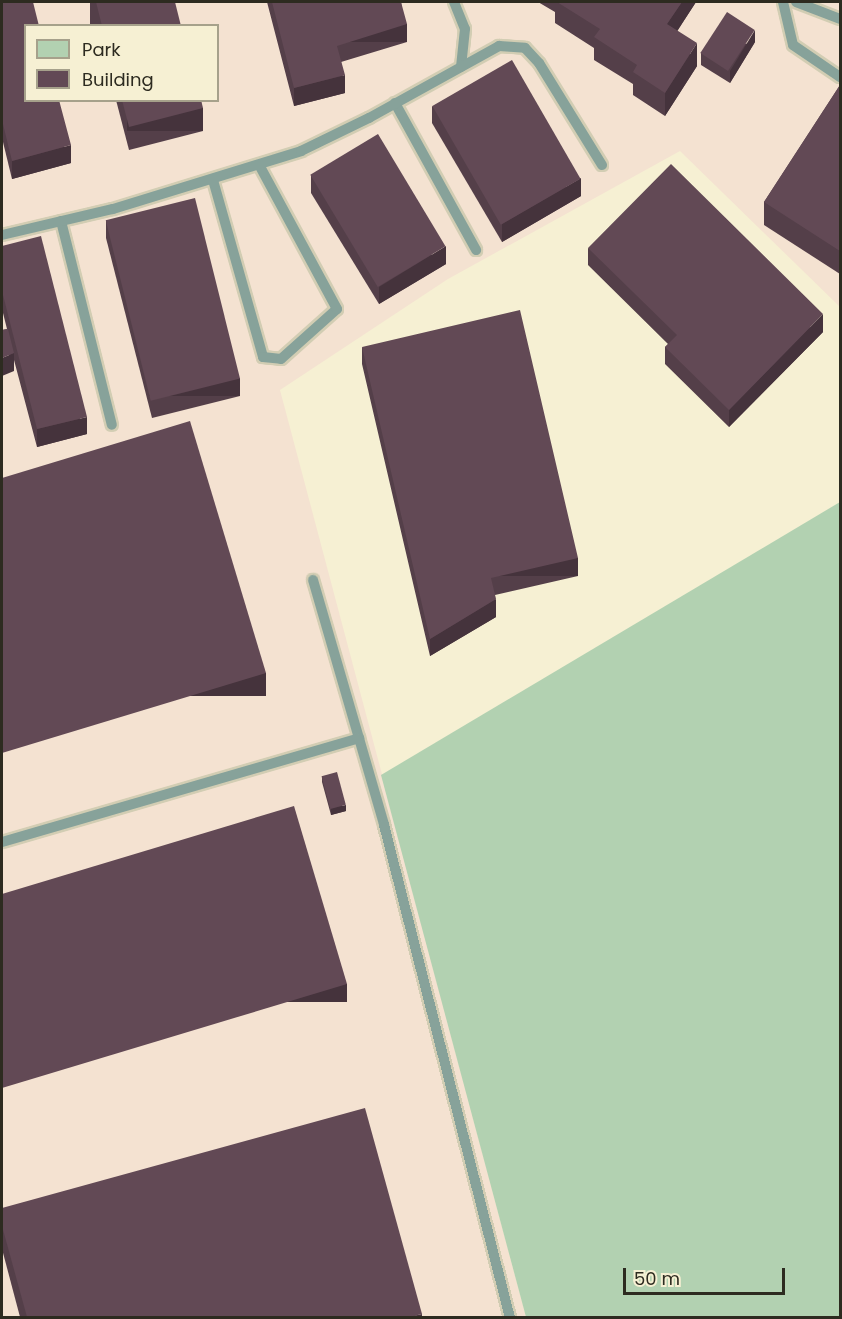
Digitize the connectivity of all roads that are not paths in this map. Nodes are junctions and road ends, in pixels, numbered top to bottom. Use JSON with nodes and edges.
{"nodes":[{"id":1,"x":454,"y":2,"type":"edge"},
{"id":2,"x":783,"y":2,"type":"edge"},
{"id":3,"x":796,"y":2,"type":"edge"},
{"id":4,"x":840,"y":19,"type":"edge"},
{"id":5,"x":461,"y":67,"type":"junction"},
{"id":6,"x":840,"y":77,"type":"edge"},
{"id":7,"x":395,"y":103,"type":"junction"},
{"id":8,"x":259,"y":165,"type":"junction"},
{"id":9,"x":602,"y":165,"type":"dead end"},
{"id":10,"x":213,"y":180,"type":"junction"},
{"id":11,"x":61,"y":221,"type":"junction"},
{"id":12,"x":2,"y":235,"type":"edge"},
{"id":13,"x":476,"y":250,"type":"dead end"},
{"id":14,"x":112,"y":425,"type":"dead end"},
{"id":15,"x":313,"y":580,"type":"dead end"},
{"id":16,"x":359,"y":738,"type":"junction"},
{"id":17,"x":2,"y":842,"type":"edge"},
{"id":18,"x":510,"y":1317,"type":"edge"}],
"edges":[{"from":1,"to":5,"type":"lane"},
{"from":2,"to":6,"type":"lane"},
{"from":3,"to":4,"type":"lane"},
{"from":5,"to":7,"type":"lane"},
{"from":5,"to":9,"type":"lane"},
{"from":7,"to":8,"type":"lane"},
{"from":7,"to":13,"type":"lane"},
{"from":8,"to":10,"type":"lane"},
{"from":8,"to":10,"type":"lane"},
{"from":10,"to":11,"type":"lane"},
{"from":11,"to":12,"type":"lane"},
{"from":11,"to":14,"type":"lane"},
{"from":15,"to":16,"type":"lane"},
{"from":16,"to":17,"type":"lane"},
{"from":16,"to":18,"type":"lane"}]}
